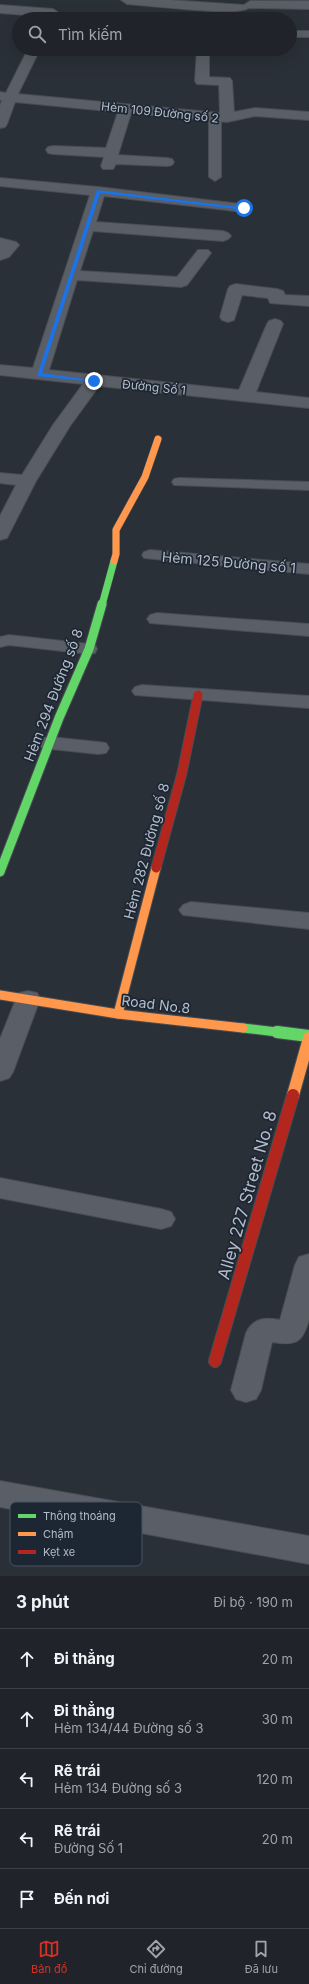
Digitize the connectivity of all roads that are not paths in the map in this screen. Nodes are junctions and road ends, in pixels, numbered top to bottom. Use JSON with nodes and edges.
{"nodes":[{"id":1,"x":57,"y":0,"type":"edge"},
{"id":2,"x":126,"y":0,"type":"edge"},
{"id":3,"x":309,"y":5,"type":"edge"},
{"id":4,"x":0,"y":9,"type":"edge"},
{"id":5,"x":22,"y":12,"type":"edge"},
{"id":6,"x":52,"y":12,"type":"edge"},
{"id":7,"x":297,"y":34,"type":"edge"},
{"id":8,"x":309,"y":34,"type":"edge"},
{"id":9,"x":30,"y":56,"type":"edge"},
{"id":10,"x":203,"y":56,"type":"edge"},
{"id":11,"x":5,"y":96,"type":"edge"},
{"id":12,"x":126,"y":108,"type":"junction"},
{"id":13,"x":309,"y":116,"type":"edge"},
{"id":14,"x":221,"y":118,"type":"junction"},
{"id":15,"x":0,"y":124,"type":"edge"},
{"id":16,"x":53,"y":150,"type":"dead end"},
{"id":17,"x":110,"y":160,"type":"junction"},
{"id":18,"x":167,"y":162,"type":"dead end"},
{"id":19,"x":216,"y":177,"type":"dead end"},
{"id":20,"x":0,"y":182,"type":"edge"},
{"id":21,"x":98,"y":191,"type":"junction"},
{"id":22,"x":244,"y":208,"type":"dead end"},
{"id":23,"x":87,"y":226,"type":"junction"},
{"id":24,"x":223,"y":236,"type":"dead end"},
{"id":25,"x":0,"y":243,"type":"edge"},
{"id":26,"x":203,"y":253,"type":"dead end"},
{"id":27,"x":0,"y":256,"type":"edge"},
{"id":28,"x":71,"y":275,"type":"junction"},
{"id":29,"x":309,"y":301,"type":"edge"},
{"id":30,"x":228,"y":317,"type":"dead end"},
{"id":31,"x":275,"y":324,"type":"dead end"},
{"id":32,"x":0,"y":370,"type":"edge"},
{"id":33,"x":39,"y":374,"type":"junction"},
{"id":34,"x":94,"y":381,"type":"junction"},
{"id":35,"x":245,"y":396,"type":"junction"},
{"id":36,"x":309,"y":403,"type":"edge"},
{"id":37,"x":158,"y":438,"type":"dead end"},
{"id":38,"x":0,"y":478,"type":"edge"},
{"id":39,"x":27,"y":482,"type":"junction"},
{"id":40,"x":179,"y":482,"type":"dead end"},
{"id":41,"x":309,"y":486,"type":"edge"},
{"id":42,"x":0,"y":534,"type":"edge"},
{"id":43,"x":150,"y":555,"type":"dead end"},
{"id":44,"x":309,"y":569,"type":"edge"},
{"id":45,"x":157,"y":619,"type":"dead end"},
{"id":46,"x":309,"y":630,"type":"edge"},
{"id":47,"x":0,"y":642,"type":"edge"},
{"id":48,"x":89,"y":648,"type":"junction"},
{"id":49,"x":142,"y":691,"type":"dead end"},
{"id":50,"x":198,"y":694,"type":"junction"},
{"id":51,"x":309,"y":702,"type":"edge"},
{"id":52,"x":50,"y":743,"type":"junction"},
{"id":53,"x":98,"y":748,"type":"dead end"},
{"id":54,"x":0,"y":872,"type":"edge"},
{"id":55,"x":191,"y":910,"type":"dead end"},
{"id":56,"x":309,"y":921,"type":"edge"},
{"id":57,"x":0,"y":995,"type":"edge"},
{"id":58,"x":28,"y":999,"type":"junction"},
{"id":59,"x":118,"y":1014,"type":"junction"},
{"id":60,"x":309,"y":1037,"type":"edge"},
{"id":61,"x":0,"y":1072,"type":"edge"},
{"id":62,"x":0,"y":1188,"type":"edge"},
{"id":63,"x":161,"y":1219,"type":"dead end"},
{"id":64,"x":309,"y":1265,"type":"edge"},
{"id":65,"x":215,"y":1361,"type":"dead end"},
{"id":66,"x":246,"y":1390,"type":"dead end"},
{"id":67,"x":0,"y":1494,"type":"edge"},
{"id":68,"x":44,"y":1502,"type":"edge"},
{"id":69,"x":142,"y":1520,"type":"edge"},
{"id":70,"x":309,"y":1550,"type":"edge"}],
"edges":[{"from":1,"to":6,"type":"street"},
{"from":2,"to":3,"type":"street"},
{"from":4,"to":5,"type":"street"},
{"from":7,"to":8,"type":"lane"},
{"from":9,"to":11,"type":"street"},
{"from":10,"to":14,"type":"street"},
{"from":11,"to":12,"type":"street","name":"Hẻm 109 Đường số 2"},
{"from":11,"to":15,"type":"street"},
{"from":12,"to":14,"type":"street","name":"Hẻm 109 Đường số 2"},
{"from":12,"to":17,"type":"street"},
{"from":13,"to":14,"type":"street","name":"Hẻm 109 Đường số 2"},
{"from":14,"to":19,"type":"lane"},
{"from":16,"to":17,"type":"street"},
{"from":17,"to":18,"type":"street"},
{"from":20,"to":21,"type":"street"},
{"from":21,"to":22,"type":"street"},
{"from":21,"to":23,"type":"street"},
{"from":23,"to":24,"type":"street"},
{"from":23,"to":28,"type":"street"},
{"from":25,"to":27,"type":"street"},
{"from":26,"to":28,"type":"street"},
{"from":28,"to":33,"type":"street"},
{"from":29,"to":30,"type":"street"},
{"from":31,"to":35,"type":"street"},
{"from":32,"to":33,"type":"street","name":"Đường Số 1"},
{"from":33,"to":34,"type":"street","name":"Đường Số 1"},
{"from":34,"to":35,"type":"street","name":"Đường Số 1"},
{"from":34,"to":39,"type":"street"},
{"from":35,"to":36,"type":"street","name":"Đường Số 1"},
{"from":37,"to":48,"type":"street","name":"Hẻm 294 Đường số 8"},
{"from":38,"to":39,"type":"street"},
{"from":39,"to":42,"type":"street"},
{"from":40,"to":41,"type":"lane"},
{"from":43,"to":44,"type":"lane","name":"Hẻm 125 Đường số 1"},
{"from":45,"to":46,"type":"street"},
{"from":47,"to":48,"type":"lane"},
{"from":48,"to":52,"type":"street","name":"Hẻm 294 Đường số 8"},
{"from":49,"to":50,"type":"street"},
{"from":50,"to":51,"type":"street"},
{"from":50,"to":59,"type":"street","name":"Hẻm 282 Đường số 8"},
{"from":52,"to":53,"type":"street"},
{"from":52,"to":54,"type":"street","name":"Hẻm 294 Đường số 8"},
{"from":55,"to":56,"type":"street"},
{"from":57,"to":58,"type":"street","name":"Road No.8"},
{"from":58,"to":59,"type":"street","name":"Road No.8"},
{"from":58,"to":61,"type":"street"},
{"from":59,"to":60,"type":"street","name":"Road No.8"},
{"from":60,"to":65,"type":"street","name":"Alley 227 Street No. 8"},
{"from":62,"to":63,"type":"street"},
{"from":64,"to":66,"type":"street"},
{"from":67,"to":68,"type":"street"},
{"from":69,"to":70,"type":"street"}]}
